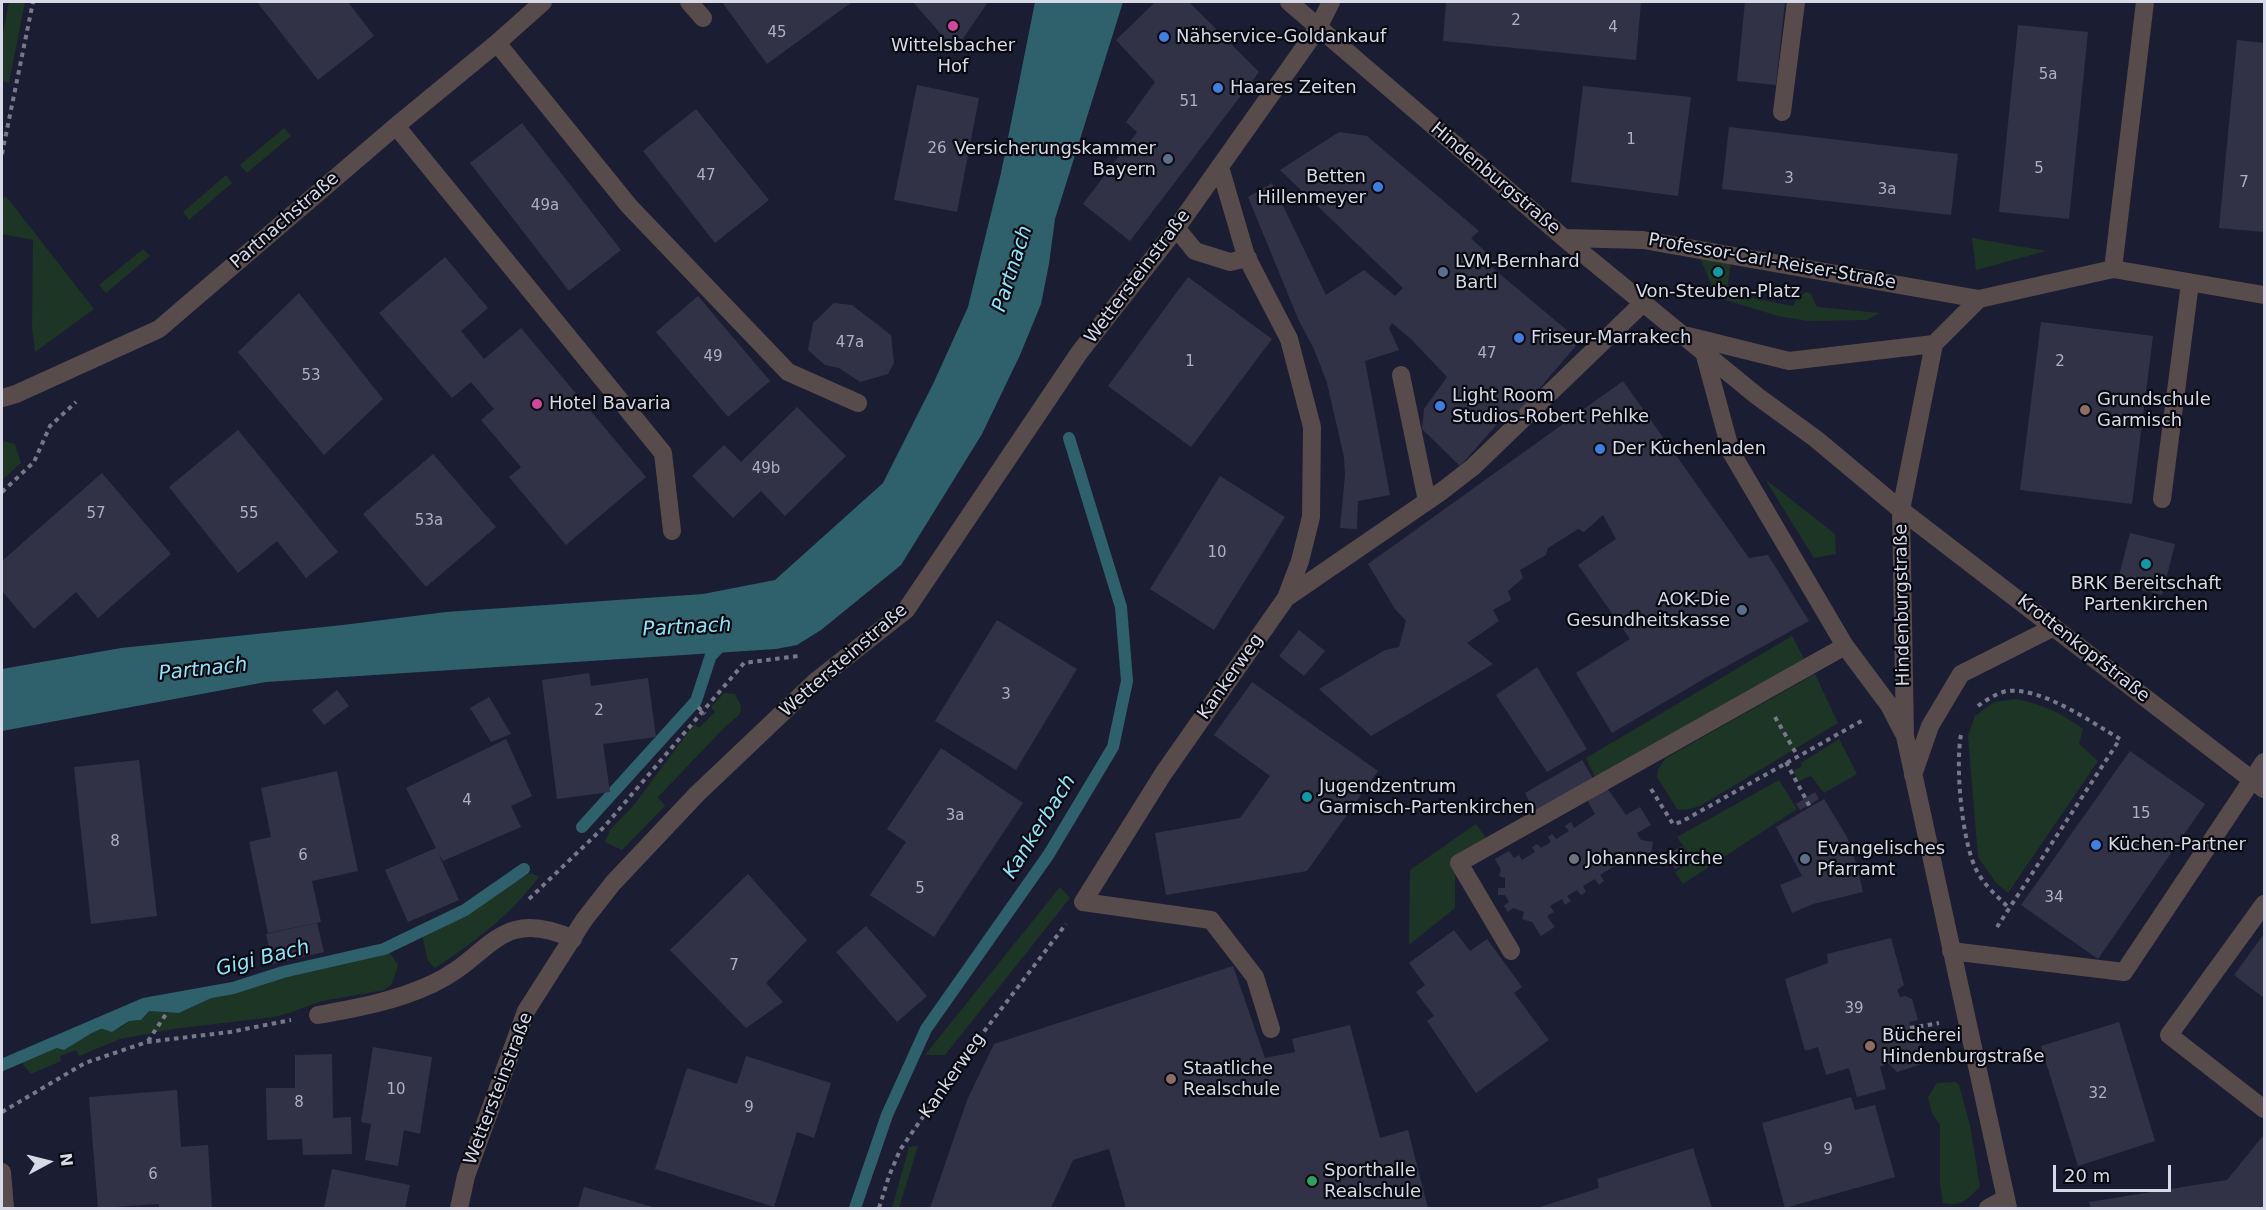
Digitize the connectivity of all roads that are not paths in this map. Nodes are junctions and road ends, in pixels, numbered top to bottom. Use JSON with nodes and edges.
{"nodes":[{"id":1,"x":543,"y":2,"type":"edge"},
{"id":2,"x":689,"y":2,"type":"edge"},
{"id":3,"x":1289,"y":2,"type":"edge"},
{"id":4,"x":1331,"y":2,"type":"edge"},
{"id":5,"x":1796,"y":2,"type":"edge"},
{"id":6,"x":2145,"y":2,"type":"edge"},
{"id":7,"x":703,"y":18,"type":"dead end"},
{"id":8,"x":1318,"y":28,"type":"junction"},
{"id":9,"x":497,"y":43,"type":"junction"},
{"id":10,"x":1782,"y":112,"type":"dead end"},
{"id":11,"x":396,"y":126,"type":"junction"},
{"id":12,"x":1220,"y":167,"type":"junction"},
{"id":13,"x":1176,"y":228,"type":"junction"},
{"id":14,"x":1564,"y":238,"type":"junction"},
{"id":15,"x":1248,"y":258,"type":"junction"},
{"id":16,"x":2113,"y":269,"type":"junction"},
{"id":17,"x":2190,"y":284,"type":"junction"},
{"id":18,"x":2265,"y":295,"type":"edge"},
{"id":19,"x":1979,"y":299,"type":"junction"},
{"id":20,"x":1642,"y":303,"type":"junction"},
{"id":21,"x":1682,"y":334,"type":"junction"},
{"id":22,"x":1934,"y":344,"type":"junction"},
{"id":23,"x":1704,"y":352,"type":"junction"},
{"id":24,"x":1401,"y":375,"type":"dead end"},
{"id":25,"x":2,"y":398,"type":"edge"},
{"id":26,"x":858,"y":403,"type":"dead end"},
{"id":27,"x":2162,"y":499,"type":"dead end"},
{"id":28,"x":1427,"y":501,"type":"junction"},
{"id":29,"x":1901,"y":510,"type":"junction"},
{"id":30,"x":672,"y":531,"type":"dead end"},
{"id":31,"x":1286,"y":598,"type":"junction"},
{"id":32,"x":2054,"y":627,"type":"junction"},
{"id":33,"x":1845,"y":646,"type":"junction"},
{"id":34,"x":1905,"y":736,"type":"junction"},
{"id":35,"x":2265,"y":762,"type":"edge"},
{"id":36,"x":1913,"y":776,"type":"junction"},
{"id":37,"x":2259,"y":784,"type":"edge"},
{"id":38,"x":2265,"y":904,"type":"edge"},
{"id":39,"x":573,"y":939,"type":"junction"},
{"id":40,"x":1511,"y":951,"type":"dead end"},
{"id":41,"x":1951,"y":951,"type":"junction"},
{"id":42,"x":318,"y":1015,"type":"road end"},
{"id":43,"x":1271,"y":1029,"type":"dead end"},
{"id":44,"x":2265,"y":1109,"type":"edge"},
{"id":45,"x":2,"y":1172,"type":"edge"},
{"id":46,"x":2007,"y":1203,"type":"edge"},
{"id":47,"x":5,"y":1209,"type":"edge"},
{"id":48,"x":459,"y":1209,"type":"edge"},
{"id":49,"x":1988,"y":1209,"type":"edge"}],
"edges":[{"from":1,"to":9,"type":"street","name":"Partnachstraße"},
{"from":2,"to":7,"type":"street"},
{"from":3,"to":8,"type":"street","name":"Hindenburgstraße"},
{"from":4,"to":8,"type":"street","name":"Wettersteinstraße"},
{"from":5,"to":10,"type":"street"},
{"from":6,"to":16,"type":"street"},
{"from":8,"to":12,"type":"street","name":"Wettersteinstraße"},
{"from":8,"to":14,"type":"street","name":"Hindenburgstraße"},
{"from":9,"to":11,"type":"street","name":"Partnachstraße"},
{"from":9,"to":26,"type":"street"},
{"from":11,"to":25,"type":"street","name":"Partnachstraße"},
{"from":11,"to":30,"type":"street"},
{"from":12,"to":13,"type":"street","name":"Wettersteinstraße"},
{"from":12,"to":15,"type":"street","name":"Kankerweg"},
{"from":13,"to":15,"type":"street"},
{"from":13,"to":39,"type":"street","name":"Wettersteinstraße"},
{"from":14,"to":19,"type":"street","name":"Professor-Carl-Reiser-Straße"},
{"from":14,"to":20,"type":"street","name":"Hindenburgstraße"},
{"from":15,"to":31,"type":"street","name":"Kankerweg"},
{"from":16,"to":17,"type":"street","name":"Professor-Carl-Reiser-Straße"},
{"from":16,"to":19,"type":"street","name":"Professor-Carl-Reiser-Straße"},
{"from":17,"to":18,"type":"street","name":"Professor-Carl-Reiser-Straße"},
{"from":17,"to":27,"type":"street"},
{"from":19,"to":22,"type":"street"},
{"from":20,"to":21,"type":"street","name":"Hindenburgstraße"},
{"from":20,"to":28,"type":"street"},
{"from":21,"to":22,"type":"street"},
{"from":21,"to":23,"type":"street","name":"Hindenburgstraße"},
{"from":22,"to":29,"type":"street"},
{"from":23,"to":29,"type":"street","name":"Hindenburgstraße"},
{"from":23,"to":33,"type":"street","name":"Hindenburgstraße"},
{"from":24,"to":28,"type":"street"},
{"from":28,"to":31,"type":"street"},
{"from":29,"to":32,"type":"street","name":"Krottenkopfstraße"},
{"from":29,"to":34,"type":"street","name":"Hindenburgstraße"},
{"from":31,"to":43,"type":"street","name":"Kankerweg"},
{"from":32,"to":36,"type":"street"},
{"from":32,"to":37,"type":"street","name":"Krottenkopfstraße"},
{"from":33,"to":34,"type":"street","name":"Hindenburgstraße"},
{"from":33,"to":40,"type":"street"},
{"from":34,"to":36,"type":"street","name":"Hindenburgstraße"},
{"from":35,"to":37,"type":"street"},
{"from":36,"to":41,"type":"street","name":"Hindenburgstraße"},
{"from":37,"to":41,"type":"street"},
{"from":38,"to":44,"type":"street"},
{"from":39,"to":42,"type":"street"},
{"from":39,"to":48,"type":"street","name":"Wettersteinstraße"},
{"from":41,"to":46,"type":"street","name":"Hindenburgstraße"},
{"from":45,"to":47,"type":"street"},
{"from":46,"to":49,"type":"street"}]}
